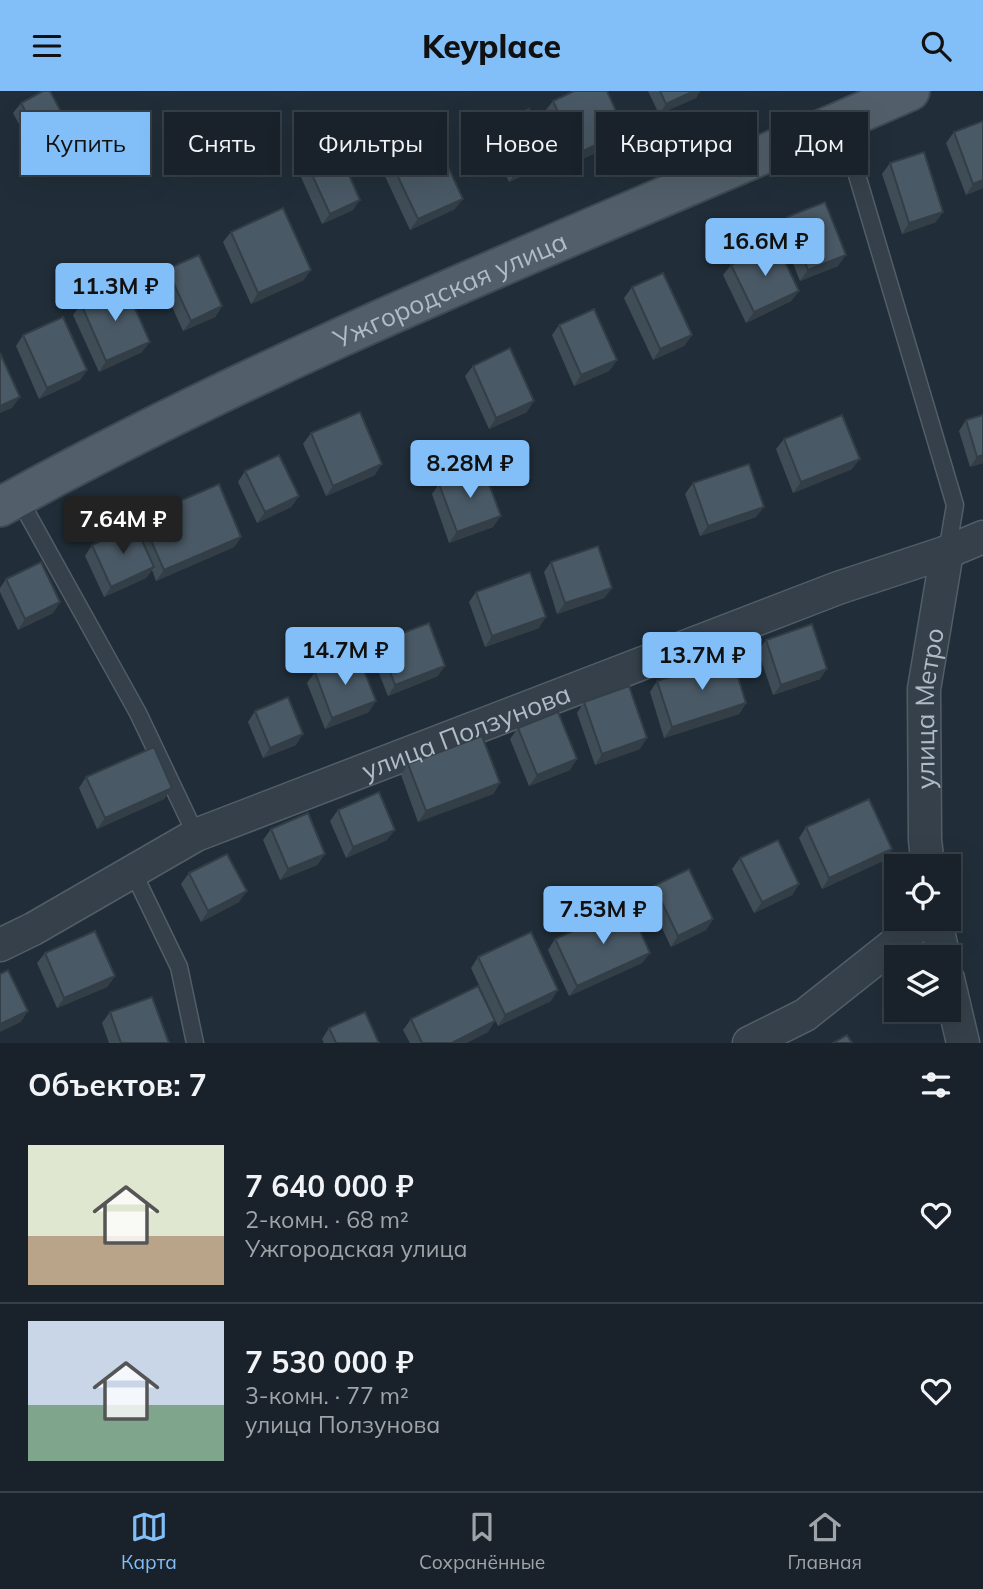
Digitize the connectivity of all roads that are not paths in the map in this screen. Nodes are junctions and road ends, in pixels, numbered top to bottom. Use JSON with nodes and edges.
{"nodes":[{"id":1,"x":910,"y":91,"type":"edge"},
{"id":2,"x":861,"y":106,"type":"edge"},
{"id":3,"x":9,"y":502,"type":"edge"},
{"id":4,"x":983,"y":537,"type":"edge"},
{"id":5,"x":947,"y":552,"type":"junction"},
{"id":6,"x":196,"y":835,"type":"junction"},
{"id":7,"x":927,"y":854,"type":"edge"},
{"id":8,"x":133,"y":872,"type":"junction"},
{"id":9,"x":911,"y":931,"type":"edge"},
{"id":10,"x":0,"y":945,"type":"edge"},
{"id":11,"x":958,"y":1022,"type":"edge"},
{"id":12,"x":195,"y":1043,"type":"edge"},
{"id":13,"x":749,"y":1043,"type":"edge"},
{"id":14,"x":963,"y":1043,"type":"edge"}],
"edges":[{"from":1,"to":2,"type":"main road","name":"Ужгородская улица"},
{"from":2,"to":3,"type":"main road","name":"Ужгородская улица"},
{"from":2,"to":5,"type":"lane"},
{"from":3,"to":6,"type":"lane"},
{"from":4,"to":5,"type":"street","name":"улица Ползунова"},
{"from":5,"to":6,"type":"street","name":"улица Ползунова"},
{"from":5,"to":7,"type":"street","name":"улица Метро"},
{"from":6,"to":8,"type":"street","name":"улица Ползунова"},
{"from":8,"to":10,"type":"street","name":"улица Ползунова"},
{"from":8,"to":12,"type":"lane"},
{"from":9,"to":13,"type":"street"},
{"from":11,"to":14,"type":"street"}]}
